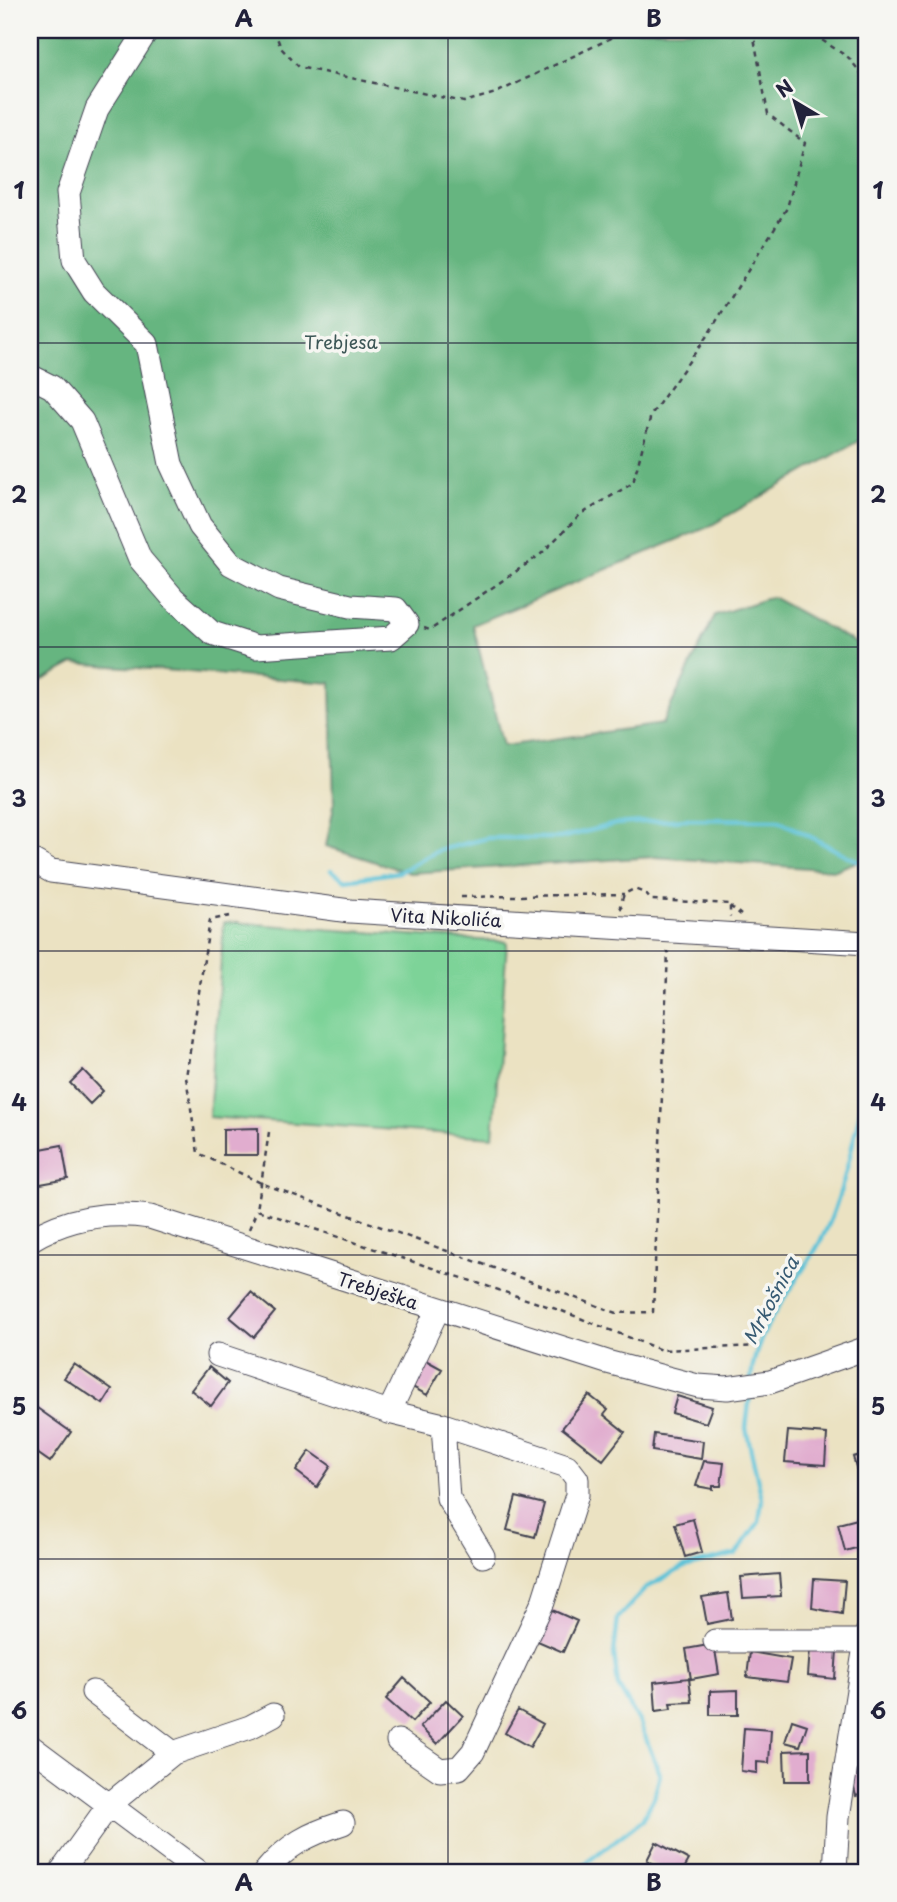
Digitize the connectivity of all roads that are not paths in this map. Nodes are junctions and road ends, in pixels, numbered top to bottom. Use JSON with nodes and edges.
{"nodes":[{"id":1,"x":147,"y":30,"type":"edge"},
{"id":2,"x":30,"y":376,"type":"edge"},
{"id":3,"x":30,"y":859,"type":"edge"},
{"id":4,"x":865,"y":942,"type":"edge"},
{"id":5,"x":34,"y":1231,"type":"edge"},
{"id":6,"x":438,"y":1309,"type":"junction"},
{"id":7,"x":867,"y":1348,"type":"edge"},
{"id":8,"x":218,"y":1355,"type":"dead end"},
{"id":9,"x":388,"y":1412,"type":"junction"},
{"id":10,"x":443,"y":1425,"type":"junction"},
{"id":11,"x":483,"y":1556,"type":"dead end"},
{"id":12,"x":865,"y":1637,"type":"edge"},
{"id":13,"x":715,"y":1641,"type":"dead end"},
{"id":14,"x":93,"y":1692,"type":"dead end"},
{"id":15,"x":862,"y":1712,"type":"edge"},
{"id":16,"x":273,"y":1715,"type":"dead end"},
{"id":17,"x":398,"y":1741,"type":"dead end"},
{"id":18,"x":30,"y":1746,"type":"edge"},
{"id":19,"x":173,"y":1753,"type":"junction"},
{"id":20,"x":109,"y":1805,"type":"junction"},
{"id":21,"x":343,"y":1823,"type":"dead end"},
{"id":22,"x":64,"y":1871,"type":"edge"},
{"id":23,"x":199,"y":1872,"type":"edge"},
{"id":24,"x":265,"y":1872,"type":"edge"},
{"id":25,"x":835,"y":1872,"type":"edge"}],
"edges":[{"from":1,"to":2,"type":"street"},
{"from":3,"to":4,"type":"street","name":"Vita Nikolića"},
{"from":5,"to":6,"type":"street","name":"Trebješka"},
{"from":6,"to":7,"type":"street","name":"Trebješka"},
{"from":6,"to":9,"type":"street"},
{"from":8,"to":9,"type":"street"},
{"from":9,"to":10,"type":"street"},
{"from":10,"to":11,"type":"street"},
{"from":10,"to":17,"type":"street"},
{"from":12,"to":13,"type":"street"},
{"from":12,"to":15,"type":"street"},
{"from":14,"to":19,"type":"street"},
{"from":15,"to":25,"type":"street"},
{"from":16,"to":19,"type":"street"},
{"from":18,"to":20,"type":"street"},
{"from":19,"to":20,"type":"street"},
{"from":20,"to":22,"type":"street"},
{"from":20,"to":23,"type":"street"},
{"from":21,"to":24,"type":"street"}]}
